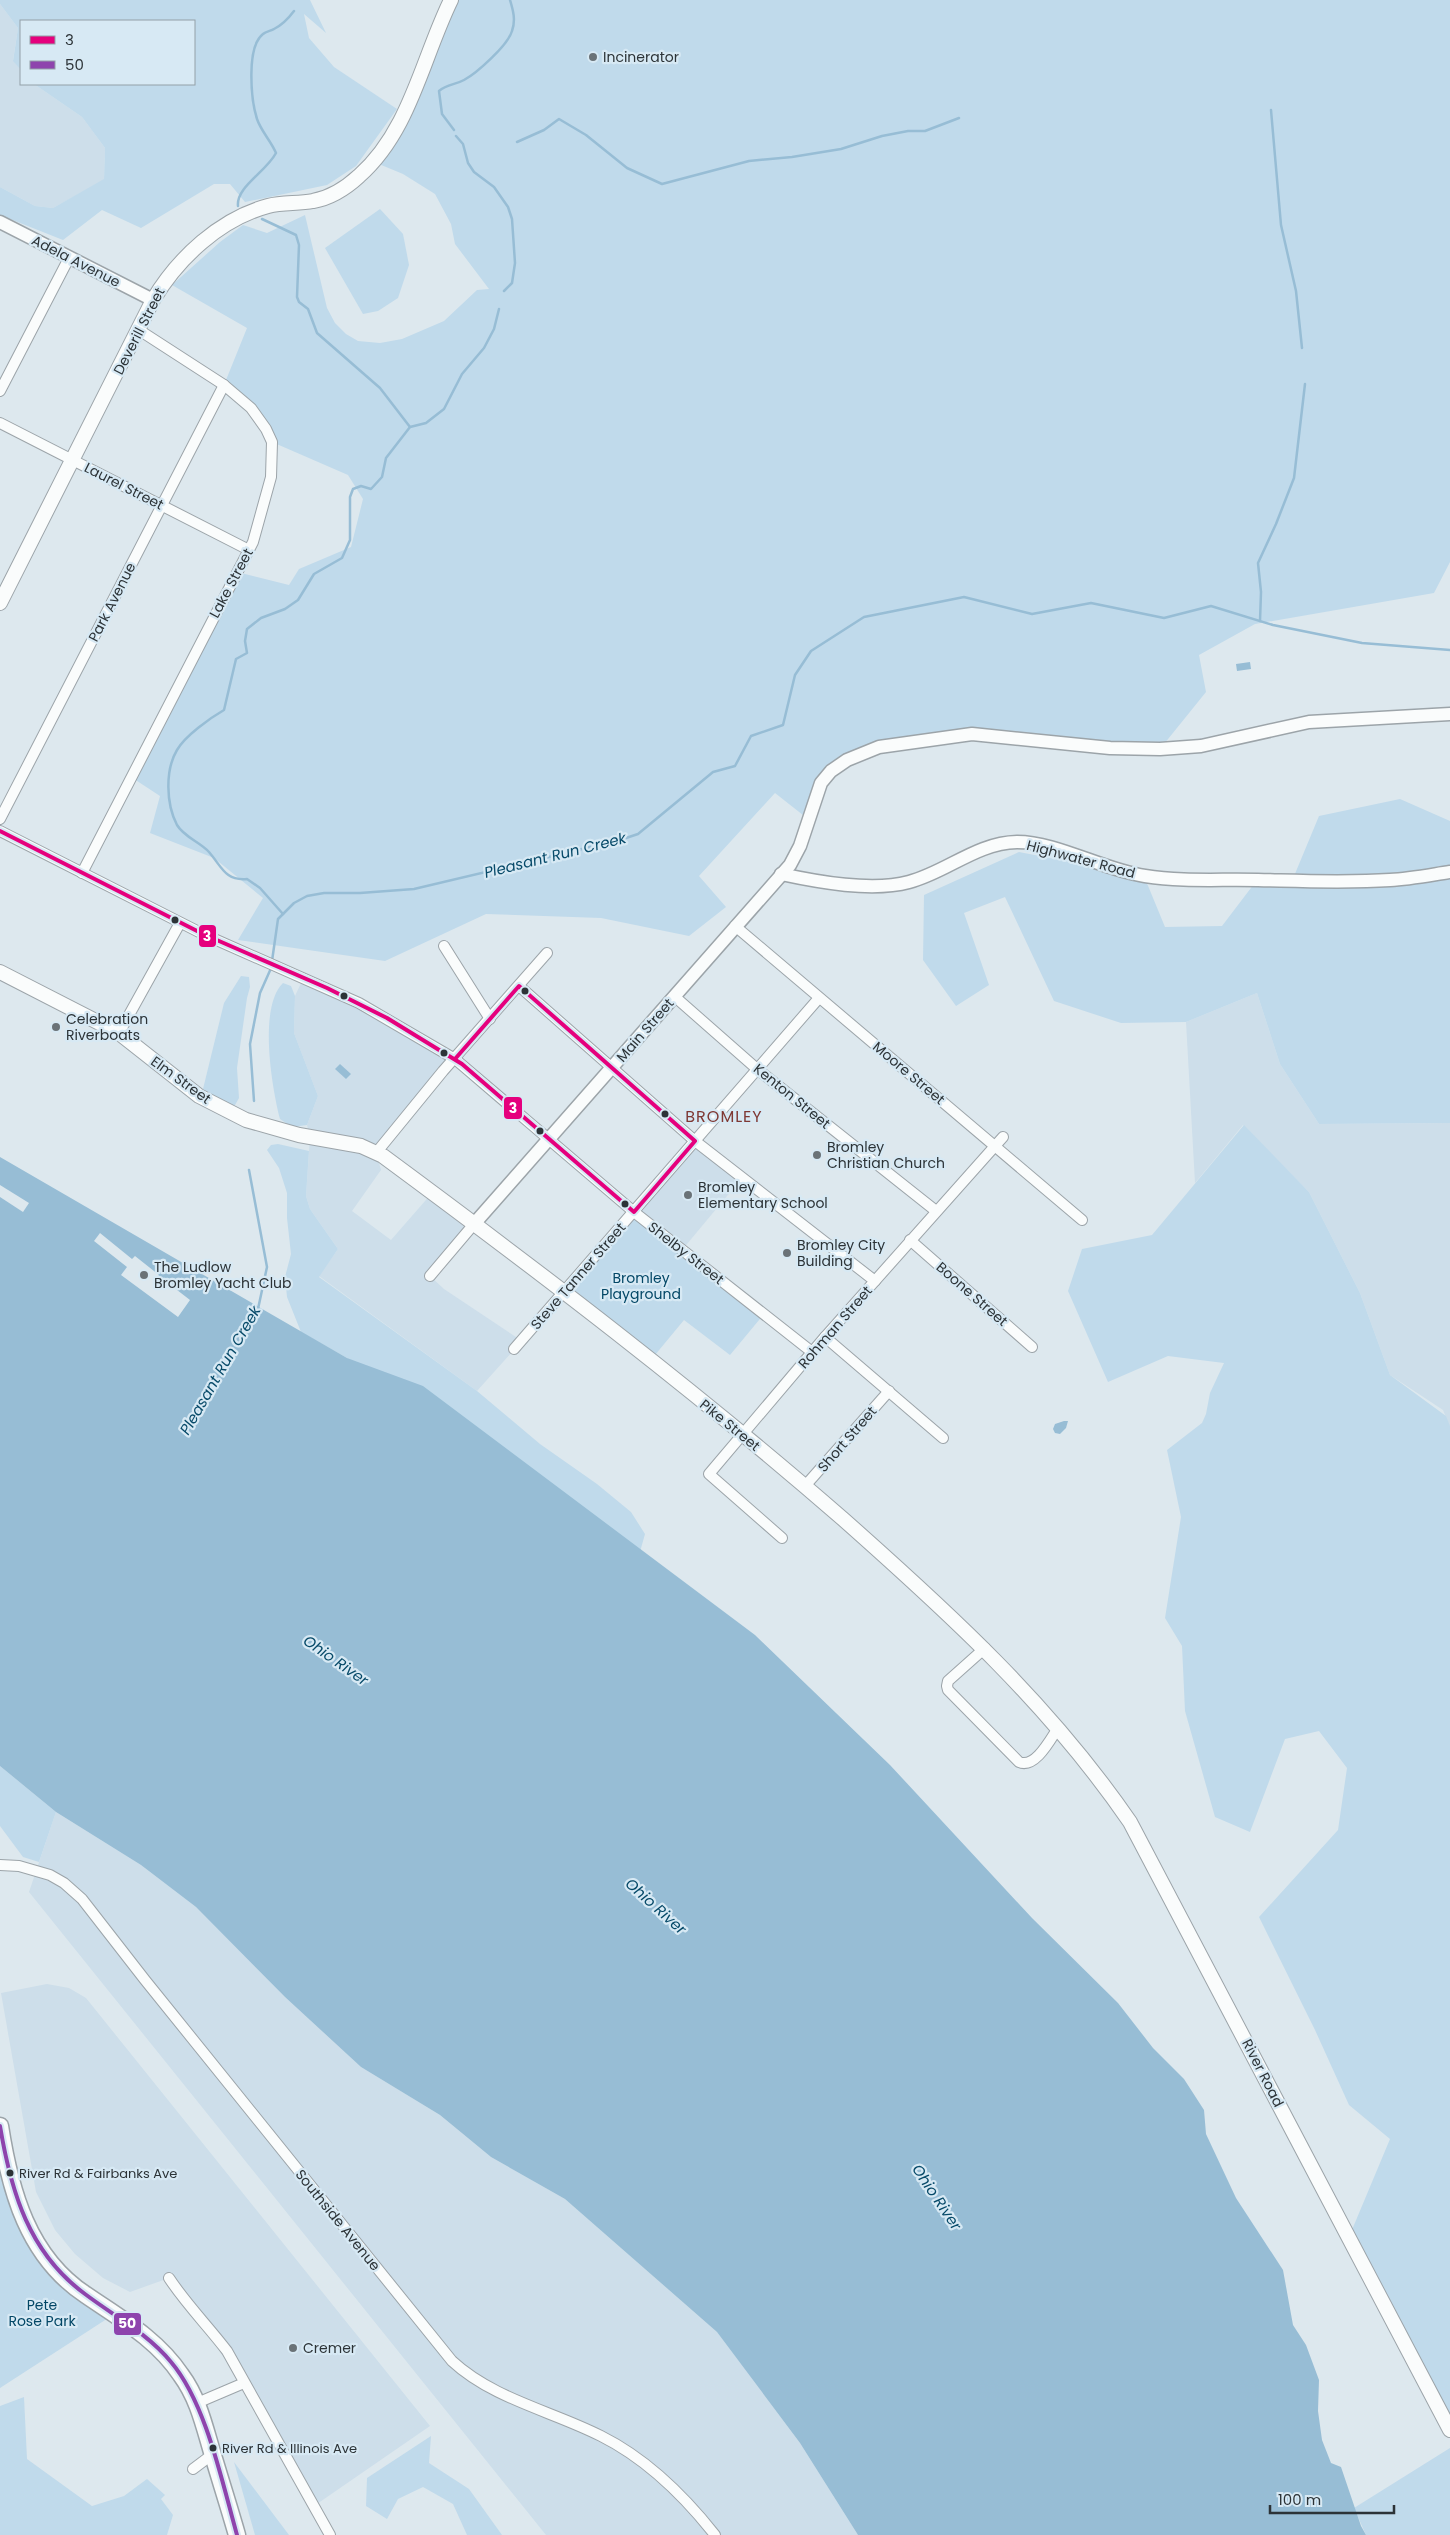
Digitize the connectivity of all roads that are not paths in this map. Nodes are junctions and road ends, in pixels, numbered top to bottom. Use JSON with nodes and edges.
{"nodes":[{"id":1,"x":451,"y":0,"type":"edge"},
{"id":2,"x":0,"y":222,"type":"edge"},
{"id":3,"x":69,"y":258,"type":"junction"},
{"id":4,"x":153,"y":300,"type":"junction"},
{"id":5,"x":139,"y":330,"type":"junction"},
{"id":6,"x":224,"y":385,"type":"junction"},
{"id":7,"x":0,"y":390,"type":"edge"},
{"id":8,"x":0,"y":423,"type":"edge"},
{"id":9,"x":73,"y":460,"type":"junction"},
{"id":10,"x":163,"y":506,"type":"junction"},
{"id":11,"x":248,"y":550,"type":"junction"},
{"id":12,"x":0,"y":603,"type":"edge"},
{"id":13,"x":1450,"y":714,"type":"edge"},
{"id":14,"x":0,"y":819,"type":"edge"},
{"id":15,"x":0,"y":831,"type":"edge"},
{"id":16,"x":1450,"y":872,"type":"edge"},
{"id":17,"x":82,"y":873,"type":"junction"},
{"id":18,"x":781,"y":874,"type":"junction"},
{"id":19,"x":180,"y":923,"type":"junction"},
{"id":20,"x":736,"y":926,"type":"junction"},
{"id":21,"x":444,"y":946,"type":"dead end"},
{"id":22,"x":547,"y":953,"type":"dead end"},
{"id":23,"x":0,"y":972,"type":"edge"},
{"id":24,"x":519,"y":986,"type":"junction"},
{"id":25,"x":674,"y":996,"type":"junction"},
{"id":26,"x":819,"y":998,"type":"junction"},
{"id":27,"x":490,"y":1019,"type":"junction"},
{"id":28,"x":119,"y":1034,"type":"junction"},
{"id":29,"x":455,"y":1059,"type":"junction"},
{"id":30,"x":612,"y":1068,"type":"junction"},
{"id":31,"x":757,"y":1069,"type":"junction"},
{"id":32,"x":1003,"y":1137,"type":"dead end"},
{"id":33,"x":549,"y":1138,"type":"junction"},
{"id":34,"x":694,"y":1141,"type":"junction"},
{"id":35,"x":995,"y":1145,"type":"junction"},
{"id":36,"x":376,"y":1153,"type":"junction"},
{"id":37,"x":936,"y":1211,"type":"junction"},
{"id":38,"x":634,"y":1212,"type":"junction"},
{"id":39,"x":1082,"y":1220,"type":"dead end"},
{"id":40,"x":474,"y":1224,"type":"junction"},
{"id":41,"x":910,"y":1240,"type":"junction"},
{"id":42,"x":430,"y":1276,"type":"dead end"},
{"id":43,"x":875,"y":1281,"type":"junction"},
{"id":44,"x":563,"y":1292,"type":"junction"},
{"id":45,"x":825,"y":1337,"type":"junction"},
{"id":46,"x":1032,"y":1347,"type":"dead end"},
{"id":47,"x":514,"y":1349,"type":"dead end"},
{"id":48,"x":812,"y":1352,"type":"junction"},
{"id":49,"x":888,"y":1391,"type":"junction"},
{"id":50,"x":741,"y":1433,"type":"junction"},
{"id":51,"x":942,"y":1438,"type":"dead end"},
{"id":52,"x":805,"y":1486,"type":"junction"},
{"id":53,"x":782,"y":1538,"type":"dead end"},
{"id":54,"x":985,"y":1648,"type":"junction"},
{"id":55,"x":1058,"y":1728,"type":"junction"},
{"id":56,"x":0,"y":1865,"type":"edge"},
{"id":57,"x":0,"y":2126,"type":"edge"},
{"id":58,"x":3,"y":2170,"type":"edge"},
{"id":59,"x":168,"y":2278,"type":"dead end"},
{"id":60,"x":244,"y":2383,"type":"junction"},
{"id":61,"x":197,"y":2403,"type":"junction"},
{"id":62,"x":1450,"y":2430,"type":"edge"},
{"id":63,"x":213,"y":2454,"type":"junction"},
{"id":64,"x":193,"y":2468,"type":"dead end"},
{"id":65,"x":237,"y":2535,"type":"edge"},
{"id":66,"x":330,"y":2535,"type":"edge"},
{"id":67,"x":715,"y":2535,"type":"edge"}],
"edges":[{"from":1,"to":4,"type":"main road","name":"Deverill Street"},
{"from":2,"to":3,"type":"street","name":"Adela Avenue"},
{"from":3,"to":4,"type":"street","name":"Adela Avenue"},
{"from":3,"to":7,"type":"street"},
{"from":4,"to":5,"type":"main road","name":"Deverill Street"},
{"from":5,"to":6,"type":"street","name":"Lake Street"},
{"from":5,"to":9,"type":"main road","name":"Deverill Street"},
{"from":6,"to":10,"type":"street","name":"Park Avenue"},
{"from":6,"to":11,"type":"street","name":"Lake Street"},
{"from":8,"to":9,"type":"street","name":"Laurel Street"},
{"from":9,"to":10,"type":"street","name":"Laurel Street"},
{"from":9,"to":12,"type":"main road","name":"Deverill Street"},
{"from":10,"to":11,"type":"street","name":"Laurel Street"},
{"from":10,"to":14,"type":"street","name":"Park Avenue"},
{"from":11,"to":17,"type":"street","name":"Lake Street"},
{"from":13,"to":18,"type":"street","name":"Main Street"},
{"from":15,"to":17,"type":"street","name":"Shelby Street"},
{"from":16,"to":18,"type":"street","name":"Highwater Road"},
{"from":17,"to":19,"type":"street","name":"Shelby Street"},
{"from":18,"to":20,"type":"street","name":"Main Street"},
{"from":19,"to":28,"type":"street"},
{"from":19,"to":29,"type":"street","name":"Shelby Street"},
{"from":20,"to":25,"type":"street","name":"Main Street"},
{"from":20,"to":26,"type":"street","name":"Moore Street"},
{"from":21,"to":27,"type":"street"},
{"from":22,"to":24,"type":"street"},
{"from":23,"to":28,"type":"main road","name":"Elm Street"},
{"from":24,"to":27,"type":"street"},
{"from":24,"to":30,"type":"street"},
{"from":25,"to":30,"type":"street","name":"Main Street"},
{"from":25,"to":31,"type":"street","name":"Kenton Street"},
{"from":26,"to":31,"type":"street","name":"Steve Tanner Street"},
{"from":26,"to":35,"type":"street","name":"Moore Street"},
{"from":27,"to":29,"type":"street"},
{"from":28,"to":36,"type":"main road","name":"Elm Street"},
{"from":29,"to":33,"type":"street","name":"Shelby Street"},
{"from":29,"to":36,"type":"street"},
{"from":30,"to":33,"type":"street","name":"Main Street"},
{"from":30,"to":34,"type":"street"},
{"from":31,"to":34,"type":"street","name":"Steve Tanner Street"},
{"from":31,"to":37,"type":"street","name":"Kenton Street"},
{"from":32,"to":35,"type":"street","name":"Rohman Street"},
{"from":33,"to":38,"type":"street","name":"Shelby Street"},
{"from":33,"to":40,"type":"street","name":"Main Street"},
{"from":34,"to":38,"type":"street","name":"Steve Tanner Street"},
{"from":34,"to":43,"type":"street"},
{"from":35,"to":37,"type":"street","name":"Rohman Street"},
{"from":35,"to":39,"type":"street","name":"Moore Street"},
{"from":36,"to":40,"type":"main road","name":"Pike Street"},
{"from":37,"to":41,"type":"street","name":"Rohman Street"},
{"from":38,"to":44,"type":"street","name":"Steve Tanner Street"},
{"from":38,"to":48,"type":"street","name":"Shelby Street"},
{"from":40,"to":42,"type":"street","name":"Main Street"},
{"from":40,"to":44,"type":"main road","name":"Pike Street"},
{"from":41,"to":43,"type":"street","name":"Rohman Street"},
{"from":41,"to":46,"type":"street","name":"Boone Street"},
{"from":43,"to":45,"type":"street","name":"Rohman Street"},
{"from":44,"to":47,"type":"street","name":"Steve Tanner Street"},
{"from":44,"to":50,"type":"main road","name":"Pike Street"},
{"from":45,"to":48,"type":"street","name":"Rohman Street"},
{"from":45,"to":49,"type":"street"},
{"from":48,"to":50,"type":"street","name":"Rohman Street"},
{"from":49,"to":51,"type":"street"},
{"from":49,"to":52,"type":"street","name":"Short Street"},
{"from":50,"to":52,"type":"main road","name":"Pike Street"},
{"from":50,"to":53,"type":"street","name":"Rohman Street"},
{"from":52,"to":54,"type":"main road","name":"Pike Street"},
{"from":54,"to":55,"type":"main road","name":"Pike Street"},
{"from":54,"to":55,"type":"street"},
{"from":55,"to":62,"type":"main road","name":"River Road"},
{"from":56,"to":67,"type":"street","name":"Southside Avenue"},
{"from":57,"to":58,"type":"main road"},
{"from":58,"to":61,"type":"main road"},
{"from":59,"to":60,"type":"street"},
{"from":60,"to":61,"type":"street"},
{"from":60,"to":66,"type":"street"},
{"from":61,"to":63,"type":"main road"},
{"from":63,"to":64,"type":"street"},
{"from":63,"to":65,"type":"main road"}]}
